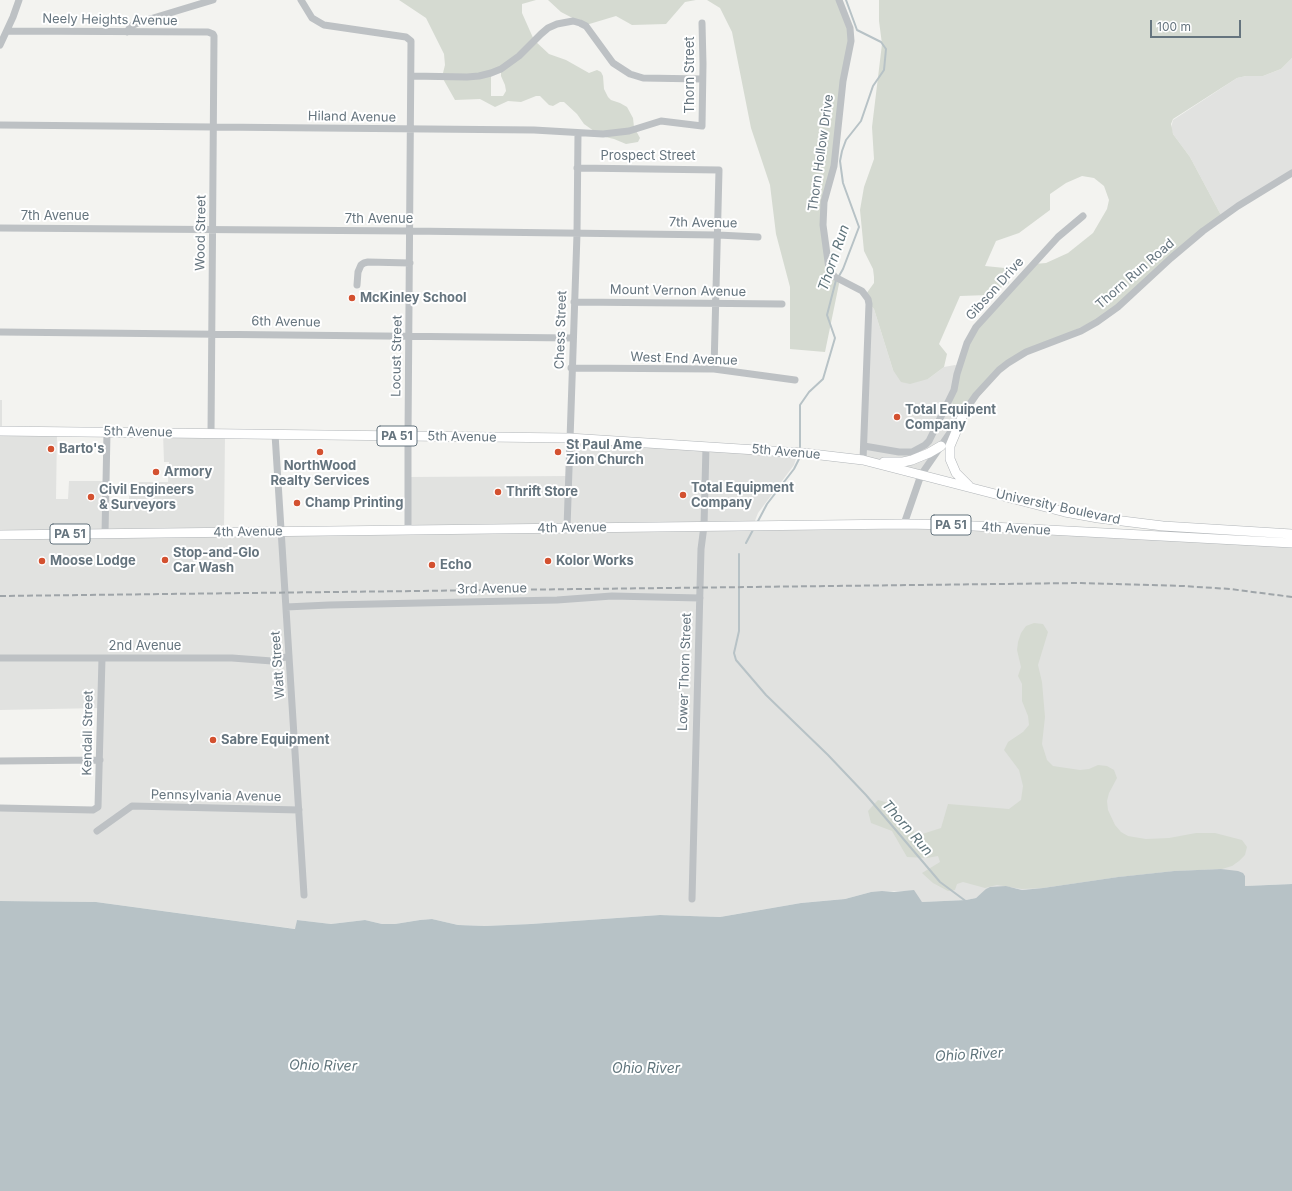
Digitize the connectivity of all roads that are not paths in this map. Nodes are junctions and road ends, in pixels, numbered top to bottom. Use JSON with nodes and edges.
{"nodes":[{"id":1,"x":19,"y":0,"type":"edge"},
{"id":2,"x":213,"y":0,"type":"edge"},
{"id":3,"x":301,"y":0,"type":"edge"},
{"id":4,"x":839,"y":0,"type":"edge"},
{"id":5,"x":702,"y":23,"type":"dead end"},
{"id":6,"x":7,"y":31,"type":"junction"},
{"id":7,"x":127,"y":32,"type":"junction"},
{"id":8,"x":213,"y":34,"type":"joint"},
{"id":9,"x":0,"y":45,"type":"edge"},
{"id":10,"x":411,"y":76,"type":"junction"},
{"id":11,"x":702,"y":79,"type":"junction"},
{"id":12,"x":0,"y":125,"type":"edge"},
{"id":13,"x":702,"y":126,"type":"joint"},
{"id":14,"x":214,"y":128,"type":"junction"},
{"id":15,"x":410,"y":129,"type":"junction"},
{"id":16,"x":578,"y":133,"type":"junction"},
{"id":17,"x":577,"y":168,"type":"junction"},
{"id":18,"x":1292,"y":173,"type":"edge"},
{"id":19,"x":1083,"y":216,"type":"dead end"},
{"id":20,"x":0,"y":228,"type":"edge"},
{"id":21,"x":213,"y":230,"type":"junction"},
{"id":22,"x":409,"y":231,"type":"junction"},
{"id":23,"x":576,"y":234,"type":"junction"},
{"id":24,"x":718,"y":235,"type":"junction"},
{"id":25,"x":758,"y":237,"type":"dead end"},
{"id":26,"x":410,"y":263,"type":"junction"},
{"id":27,"x":357,"y":285,"type":"dead end"},
{"id":28,"x":574,"y":302,"type":"junction"},
{"id":29,"x":716,"y":304,"type":"junction"},
{"id":30,"x":782,"y":304,"type":"dead end"},
{"id":31,"x":0,"y":332,"type":"edge"},
{"id":32,"x":212,"y":334,"type":"junction"},
{"id":33,"x":409,"y":336,"type":"junction"},
{"id":34,"x":572,"y":338,"type":"junction"},
{"id":35,"x":572,"y":368,"type":"junction"},
{"id":36,"x":714,"y":369,"type":"junction"},
{"id":37,"x":795,"y":380,"type":"dead end"},
{"id":38,"x":963,"y":415,"type":"junction"},
{"id":39,"x":0,"y":431,"type":"edge"},
{"id":40,"x":107,"y":432,"type":"junction"},
{"id":41,"x":211,"y":434,"type":"junction"},
{"id":42,"x":275,"y":434,"type":"junction"},
{"id":43,"x":408,"y":436,"type":"junction"},
{"id":44,"x":570,"y":438,"type":"junction"},
{"id":45,"x":706,"y":446,"type":"junction"},
{"id":46,"x":864,"y":446,"type":"junction"},
{"id":47,"x":941,"y":446,"type":"junction"},
{"id":48,"x":863,"y":460,"type":"junction"},
{"id":49,"x":922,"y":475,"type":"junction"},
{"id":50,"x":971,"y":488,"type":"junction"},
{"id":51,"x":1134,"y":523,"type":"junction"},
{"id":52,"x":904,"y":524,"type":"junction"},
{"id":53,"x":704,"y":526,"type":"junction"},
{"id":54,"x":567,"y":528,"type":"junction"},
{"id":55,"x":408,"y":530,"type":"junction"},
{"id":56,"x":281,"y":532,"type":"junction"},
{"id":57,"x":105,"y":534,"type":"junction"},
{"id":58,"x":1292,"y":534,"type":"edge"},
{"id":59,"x":0,"y":535,"type":"edge"},
{"id":60,"x":1135,"y":535,"type":"junction"},
{"id":61,"x":1292,"y":543,"type":"edge"},
{"id":62,"x":700,"y":598,"type":"junction"},
{"id":63,"x":286,"y":607,"type":"junction"},
{"id":64,"x":289,"y":656,"type":"junction"},
{"id":65,"x":0,"y":658,"type":"edge"},
{"id":66,"x":102,"y":658,"type":"junction"},
{"id":67,"x":100,"y":760,"type":"junction"},
{"id":68,"x":0,"y":761,"type":"edge"},
{"id":69,"x":0,"y":808,"type":"edge"},
{"id":70,"x":299,"y":810,"type":"junction"},
{"id":71,"x":97,"y":831,"type":"dead end"},
{"id":72,"x":304,"y":895,"type":"dead end"},
{"id":73,"x":692,"y":899,"type":"dead end"}],
"edges":[{"from":1,"to":6,"type":"street"},
{"from":2,"to":7,"type":"street"},
{"from":3,"to":10,"type":"street","name":"Locust Street"},
{"from":4,"to":46,"type":"street","name":"Thorn Hollow Drive"},
{"from":5,"to":11,"type":"street","name":"Thorn Street"},
{"from":6,"to":7,"type":"street","name":"Neely Heights Avenue"},
{"from":6,"to":9,"type":"street"},
{"from":7,"to":8,"type":"street","name":"Neely Heights Avenue"},
{"from":8,"to":14,"type":"street","name":"Wood Street"},
{"from":10,"to":11,"type":"street"},
{"from":10,"to":15,"type":"street","name":"Locust Street"},
{"from":11,"to":13,"type":"street","name":"Thorn Street"},
{"from":12,"to":14,"type":"street","name":"Hiland Avenue"},
{"from":13,"to":16,"type":"street","name":"Hiland Avenue"},
{"from":14,"to":15,"type":"street","name":"Hiland Avenue"},
{"from":14,"to":21,"type":"street","name":"Wood Street"},
{"from":15,"to":16,"type":"street","name":"Hiland Avenue"},
{"from":15,"to":22,"type":"street","name":"Locust Street"},
{"from":16,"to":17,"type":"street","name":"Chess Street"},
{"from":17,"to":23,"type":"street","name":"Chess Street"},
{"from":17,"to":24,"type":"street","name":"Prospect Street"},
{"from":18,"to":38,"type":"street","name":"Thorn Run Road"},
{"from":19,"to":46,"type":"street","name":"Gibson Drive"},
{"from":20,"to":21,"type":"street","name":"7th Avenue"},
{"from":21,"to":22,"type":"street","name":"7th Avenue"},
{"from":21,"to":32,"type":"street","name":"Wood Street"},
{"from":22,"to":23,"type":"street","name":"7th Avenue"},
{"from":22,"to":26,"type":"street","name":"Locust Street"},
{"from":23,"to":24,"type":"street","name":"7th Avenue"},
{"from":23,"to":28,"type":"street","name":"Chess Street"},
{"from":24,"to":25,"type":"street","name":"7th Avenue"},
{"from":24,"to":29,"type":"street"},
{"from":26,"to":27,"type":"street"},
{"from":26,"to":33,"type":"street","name":"Locust Street"},
{"from":28,"to":29,"type":"street","name":"Mount Vernon Avenue"},
{"from":28,"to":34,"type":"street","name":"Chess Street"},
{"from":29,"to":30,"type":"street","name":"Mount Vernon Avenue"},
{"from":29,"to":36,"type":"street"},
{"from":31,"to":32,"type":"street","name":"6th Avenue"},
{"from":32,"to":33,"type":"street","name":"6th Avenue"},
{"from":32,"to":41,"type":"street","name":"Wood Street"},
{"from":33,"to":34,"type":"street","name":"6th Avenue"},
{"from":33,"to":43,"type":"street","name":"Locust Street"},
{"from":34,"to":35,"type":"street","name":"Chess Street"},
{"from":35,"to":36,"type":"street","name":"West End Avenue"},
{"from":35,"to":44,"type":"street","name":"Chess Street"},
{"from":36,"to":37,"type":"street","name":"West End Avenue"},
{"from":38,"to":47,"type":"street","name":"Thorn Run Road"},
{"from":38,"to":50,"type":"main road"},
{"from":39,"to":40,"type":"main road","name":"5th Avenue","number":"PA 51"},
{"from":40,"to":41,"type":"main road","name":"5th Avenue","number":"PA 51"},
{"from":40,"to":57,"type":"street"},
{"from":41,"to":42,"type":"main road","name":"5th Avenue","number":"PA 51"},
{"from":42,"to":43,"type":"main road","name":"5th Avenue","number":"PA 51"},
{"from":42,"to":56,"type":"street","name":"Watt Street"},
{"from":43,"to":44,"type":"main road","name":"5th Avenue","number":"PA 51"},
{"from":43,"to":55,"type":"street","name":"Locust Street"},
{"from":44,"to":45,"type":"main road","name":"5th Avenue","number":"PA 51"},
{"from":44,"to":54,"type":"street","name":"Chess Street"},
{"from":45,"to":48,"type":"main road","name":"5th Avenue","number":"PA 51"},
{"from":45,"to":53,"type":"street","name":"Lower Thorn Street"},
{"from":46,"to":48,"type":"street","name":"Thorn Hollow Drive"},
{"from":47,"to":48,"type":"main road"},
{"from":47,"to":49,"type":"street","name":"Thorn Run Road"},
{"from":48,"to":49,"type":"main road","name":"5th Avenue","number":"PA 51"},
{"from":49,"to":50,"type":"main road","name":"University Boulevard","number":"PA 51"},
{"from":49,"to":52,"type":"street","name":"Thorn Run Road"},
{"from":50,"to":51,"type":"main road","name":"University Boulevard","number":"PA 51"},
{"from":51,"to":58,"type":"main road","name":"University Boulevard","number":"PA 51"},
{"from":51,"to":60,"type":"main road"},
{"from":52,"to":53,"type":"main road","name":"4th Avenue","number":"PA 51"},
{"from":52,"to":60,"type":"main road","name":"4th Avenue","number":"PA 51"},
{"from":53,"to":54,"type":"main road","name":"4th Avenue","number":"PA 51"},
{"from":53,"to":62,"type":"street","name":"Lower Thorn Street"},
{"from":54,"to":55,"type":"main road","name":"4th Avenue","number":"PA 51"},
{"from":55,"to":56,"type":"main road","name":"4th Avenue","number":"PA 51"},
{"from":56,"to":57,"type":"main road","name":"4th Avenue","number":"PA 51"},
{"from":56,"to":63,"type":"street","name":"Watt Street"},
{"from":57,"to":59,"type":"main road","name":"4th Avenue","number":"PA 51"},
{"from":60,"to":61,"type":"main road","name":"4th Avenue","number":"PA 51"},
{"from":62,"to":63,"type":"street","name":"3rd Avenue"},
{"from":62,"to":73,"type":"street","name":"Lower Thorn Street"},
{"from":63,"to":64,"type":"street","name":"Watt Street"},
{"from":64,"to":66,"type":"street","name":"2nd Avenue"},
{"from":64,"to":70,"type":"street","name":"Watt Street"},
{"from":65,"to":66,"type":"street","name":"2nd Avenue"},
{"from":66,"to":67,"type":"street","name":"Kendall Street"},
{"from":67,"to":68,"type":"street"},
{"from":67,"to":69,"type":"street","name":"Kendall Street"},
{"from":70,"to":71,"type":"street","name":"Pennsylvania Avenue"},
{"from":70,"to":72,"type":"street","name":"Watt Street"}]}
